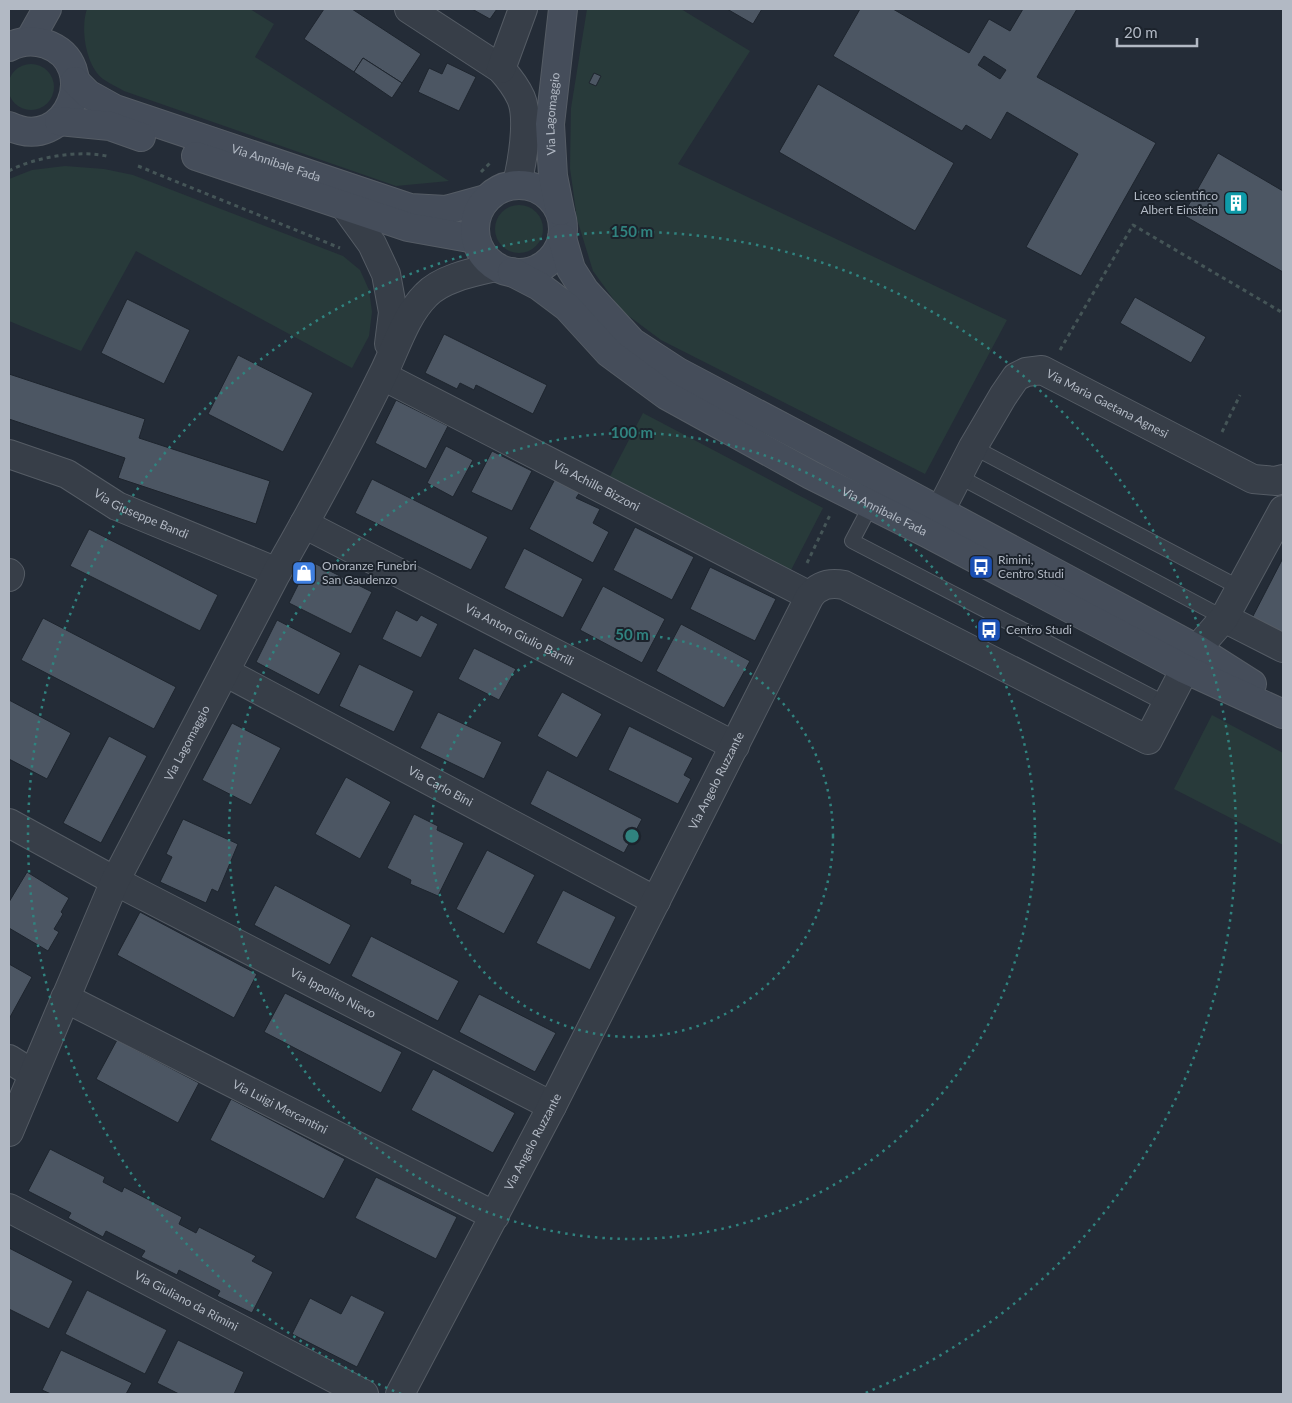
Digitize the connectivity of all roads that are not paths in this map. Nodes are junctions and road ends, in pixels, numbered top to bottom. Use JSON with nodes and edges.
{"nodes":[{"id":1,"x":47,"y":9,"type":"edge"},
{"id":2,"x":409,"y":9,"type":"edge"},
{"id":3,"x":523,"y":9,"type":"edge"},
{"id":4,"x":564,"y":9,"type":"edge"},
{"id":5,"x":19,"y":44,"type":"edge"},
{"id":6,"x":501,"y":69,"type":"junction"},
{"id":7,"x":75,"y":81,"type":"junction"},
{"id":8,"x":59,"y":121,"type":"junction"},
{"id":9,"x":12,"y":130,"type":"edge"},
{"id":10,"x":517,"y":184,"type":"junction"},
{"id":11,"x":482,"y":187,"type":"junction"},
{"id":12,"x":346,"y":208,"type":"junction"},
{"id":13,"x":562,"y":229,"type":"junction"},
{"id":14,"x":476,"y":239,"type":"junction"},
{"id":15,"x":504,"y":270,"type":"junction"},
{"id":16,"x":385,"y":371,"type":"junction"},
{"id":17,"x":973,"y":446,"type":"junction"},
{"id":18,"x":9,"y":454,"type":"edge"},
{"id":19,"x":958,"y":476,"type":"junction"},
{"id":20,"x":1283,"y":479,"type":"edge"},
{"id":21,"x":871,"y":505,"type":"junction"},
{"id":22,"x":1283,"y":510,"type":"edge"},
{"id":23,"x":940,"y":511,"type":"junction"},
{"id":24,"x":304,"y":524,"type":"junction"},
{"id":25,"x":277,"y":572,"type":"junction"},
{"id":26,"x":9,"y":573,"type":"edge"},
{"id":27,"x":9,"y":577,"type":"edge"},
{"id":28,"x":1240,"y":588,"type":"junction"},
{"id":29,"x":810,"y":596,"type":"junction"},
{"id":30,"x":1224,"y":618,"type":"junction"},
{"id":31,"x":1283,"y":648,"type":"edge"},
{"id":32,"x":1191,"y":659,"type":"junction"},
{"id":33,"x":225,"y":672,"type":"junction"},
{"id":34,"x":1283,"y":703,"type":"edge"},
{"id":35,"x":1166,"y":704,"type":"junction"},
{"id":36,"x":1283,"y":714,"type":"edge"},
{"id":37,"x":735,"y":746,"type":"junction"},
{"id":38,"x":9,"y":823,"type":"edge"},
{"id":39,"x":116,"y":881,"type":"junction"},
{"id":40,"x":656,"y":901,"type":"junction"},
{"id":41,"x":65,"y":998,"type":"junction"},
{"id":42,"x":9,"y":1059,"type":"edge"},
{"id":43,"x":33,"y":1074,"type":"junction"},
{"id":44,"x":552,"y":1106,"type":"junction"},
{"id":45,"x":9,"y":1132,"type":"edge"},
{"id":46,"x":9,"y":1208,"type":"edge"},
{"id":47,"x":495,"y":1216,"type":"junction"},
{"id":48,"x":364,"y":1394,"type":"edge"},
{"id":49,"x":400,"y":1394,"type":"edge"}],
"edges":[{"from":1,"to":5,"type":"main road"},
{"from":2,"to":6,"type":"street"},
{"from":3,"to":6,"type":"street"},
{"from":4,"to":13,"type":"main road","name":"Via Lagomaggio"},
{"from":5,"to":7,"type":"main road"},
{"from":6,"to":10,"type":"street"},
{"from":7,"to":8,"type":"main road"},
{"from":7,"to":11,"type":"main road","name":"Via Annibale Fada"},
{"from":8,"to":9,"type":"main road"},
{"from":8,"to":12,"type":"main road","name":"Via Annibale Fada"},
{"from":10,"to":11,"type":"main road"},
{"from":10,"to":13,"type":"main road"},
{"from":11,"to":14,"type":"main road"},
{"from":12,"to":14,"type":"main road","name":"Via Annibale Fada"},
{"from":12,"to":16,"type":"street","name":"Via Lagomaggio"},
{"from":13,"to":15,"type":"main road"},
{"from":13,"to":23,"type":"main road","name":"Via Annibale Fada"},
{"from":14,"to":15,"type":"main road"},
{"from":15,"to":16,"type":"street","name":"Via Lagomaggio"},
{"from":15,"to":21,"type":"main road","name":"Via Annibale Fada"},
{"from":16,"to":24,"type":"street","name":"Via Lagomaggio"},
{"from":16,"to":29,"type":"street","name":"Via Achille Bizzoni"},
{"from":17,"to":19,"type":"street","name":"Via Maria Gaetana Agnesi"},
{"from":17,"to":20,"type":"street","name":"Via Maria Gaetana Agnesi"},
{"from":17,"to":28,"type":"lane"},
{"from":18,"to":25,"type":"street","name":"Via Giuseppe Bandi"},
{"from":19,"to":23,"type":"street","name":"Via Maria Gaetana Agnesi"},
{"from":19,"to":30,"type":"lane"},
{"from":21,"to":32,"type":"main road","name":"Via Annibale Fada"},
{"from":21,"to":35,"type":"lane"},
{"from":22,"to":28,"type":"street"},
{"from":23,"to":32,"type":"main road","name":"Via Annibale Fada"},
{"from":24,"to":25,"type":"street","name":"Via Lagomaggio"},
{"from":24,"to":37,"type":"street","name":"Via Anton Giulio Barrili"},
{"from":25,"to":33,"type":"street","name":"Via Lagomaggio"},
{"from":26,"to":27,"type":"street"},
{"from":28,"to":30,"type":"street"},
{"from":29,"to":35,"type":"street"},
{"from":29,"to":37,"type":"street","name":"Via Angelo Ruzzante"},
{"from":30,"to":31,"type":"street"},
{"from":30,"to":32,"type":"street"},
{"from":32,"to":34,"type":"main road","name":"Via Annibale Fada"},
{"from":32,"to":35,"type":"street"},
{"from":32,"to":36,"type":"main road","name":"Via Annibale Fada"},
{"from":33,"to":39,"type":"street","name":"Via Lagomaggio"},
{"from":33,"to":40,"type":"street","name":"Via Carlo Bini"},
{"from":37,"to":40,"type":"street","name":"Via Angelo Ruzzante"},
{"from":38,"to":39,"type":"street","name":"Via Ippolito Nievo"},
{"from":39,"to":41,"type":"street","name":"Via Lagomaggio"},
{"from":39,"to":44,"type":"street","name":"Via Ippolito Nievo"},
{"from":40,"to":44,"type":"street","name":"Via Angelo Ruzzante"},
{"from":41,"to":43,"type":"street","name":"Via Lagomaggio"},
{"from":41,"to":47,"type":"street","name":"Via Luigi Mercantini"},
{"from":42,"to":43,"type":"street"},
{"from":43,"to":45,"type":"street","name":"Via Lagomaggio"},
{"from":44,"to":47,"type":"street","name":"Via Angelo Ruzzante"},
{"from":46,"to":48,"type":"street","name":"Via Giuliano da Rimini"},
{"from":47,"to":49,"type":"street","name":"Via Angelo Ruzzante"}]}
